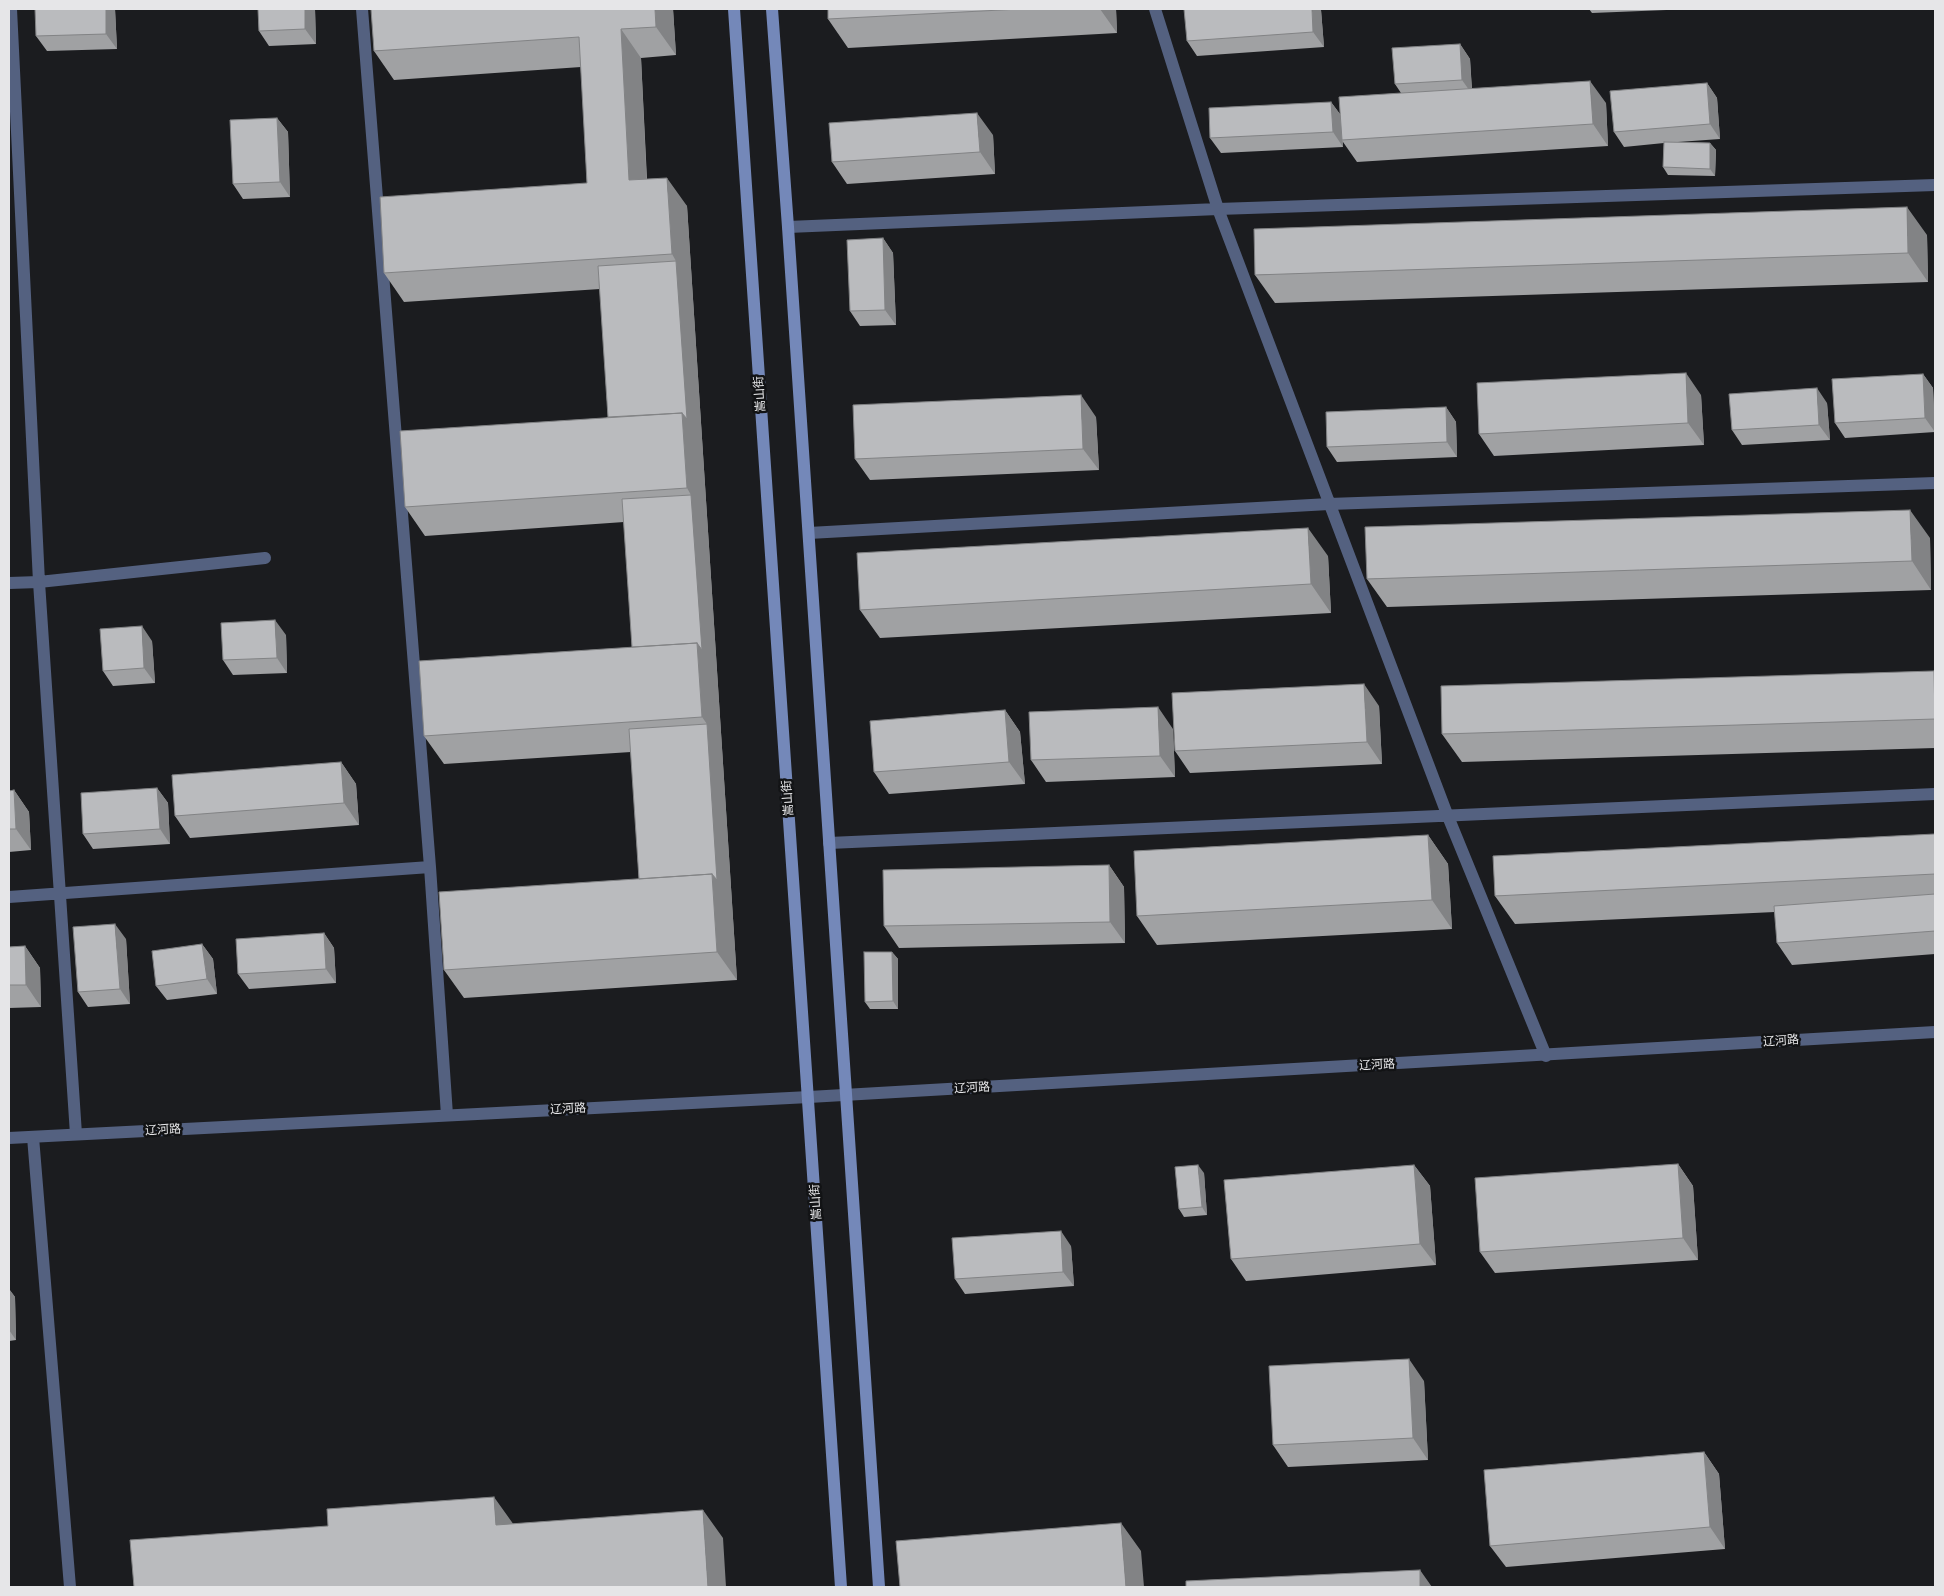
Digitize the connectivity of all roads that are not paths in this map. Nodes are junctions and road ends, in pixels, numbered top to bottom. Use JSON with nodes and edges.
{"nodes":[{"id":1,"x":11,"y":9,"type":"edge"},
{"id":2,"x":362,"y":9,"type":"edge"},
{"id":3,"x":734,"y":9,"type":"edge"},
{"id":4,"x":772,"y":9,"type":"edge"},
{"id":5,"x":1155,"y":9,"type":"edge"},
{"id":6,"x":1935,"y":184,"type":"edge"},
{"id":7,"x":1218,"y":209,"type":"junction"},
{"id":8,"x":788,"y":227,"type":"junction"},
{"id":9,"x":1935,"y":483,"type":"edge"},
{"id":10,"x":1329,"y":504,"type":"junction"},
{"id":11,"x":809,"y":533,"type":"junction"},
{"id":12,"x":265,"y":558,"type":"dead end"},
{"id":13,"x":39,"y":582,"type":"junction"},
{"id":14,"x":9,"y":583,"type":"edge"},
{"id":15,"x":1935,"y":794,"type":"edge"},
{"id":16,"x":1447,"y":814,"type":"junction"},
{"id":17,"x":829,"y":843,"type":"junction"},
{"id":18,"x":430,"y":867,"type":"junction"},
{"id":19,"x":61,"y":893,"type":"junction"},
{"id":20,"x":9,"y":897,"type":"edge"},
{"id":21,"x":1935,"y":1032,"type":"edge"},
{"id":22,"x":1546,"y":1056,"type":"junction"},
{"id":23,"x":846,"y":1095,"type":"junction"},
{"id":24,"x":809,"y":1098,"type":"junction"},
{"id":25,"x":447,"y":1115,"type":"junction"},
{"id":26,"x":76,"y":1134,"type":"junction"},
{"id":27,"x":33,"y":1137,"type":"junction"},
{"id":28,"x":9,"y":1138,"type":"edge"},
{"id":29,"x":70,"y":1587,"type":"edge"},
{"id":30,"x":841,"y":1587,"type":"edge"},
{"id":31,"x":879,"y":1587,"type":"edge"}],
"edges":[{"from":1,"to":13,"type":"street"},
{"from":2,"to":18,"type":"street"},
{"from":3,"to":24,"type":"main road","name":"嵩山街"},
{"from":4,"to":8,"type":"main road"},
{"from":5,"to":7,"type":"street"},
{"from":6,"to":7,"type":"street"},
{"from":7,"to":8,"type":"street"},
{"from":7,"to":10,"type":"street"},
{"from":8,"to":11,"type":"main road"},
{"from":9,"to":10,"type":"street"},
{"from":10,"to":11,"type":"street"},
{"from":10,"to":16,"type":"street"},
{"from":11,"to":17,"type":"main road"},
{"from":12,"to":13,"type":"street"},
{"from":13,"to":14,"type":"street"},
{"from":13,"to":19,"type":"street"},
{"from":15,"to":16,"type":"street"},
{"from":16,"to":17,"type":"street"},
{"from":16,"to":22,"type":"street"},
{"from":17,"to":23,"type":"main road"},
{"from":18,"to":19,"type":"street"},
{"from":18,"to":25,"type":"street"},
{"from":19,"to":20,"type":"street"},
{"from":19,"to":26,"type":"street"},
{"from":21,"to":22,"type":"street","name":"辽河路"},
{"from":22,"to":23,"type":"street","name":"辽河路"},
{"from":23,"to":24,"type":"street","name":"辽河路"},
{"from":23,"to":31,"type":"main road"},
{"from":24,"to":25,"type":"street","name":"辽河路"},
{"from":24,"to":30,"type":"main road","name":"嵩山街"},
{"from":25,"to":26,"type":"street","name":"辽河路"},
{"from":26,"to":27,"type":"street","name":"辽河路"},
{"from":27,"to":28,"type":"street","name":"辽河路"},
{"from":27,"to":29,"type":"street"}]}
